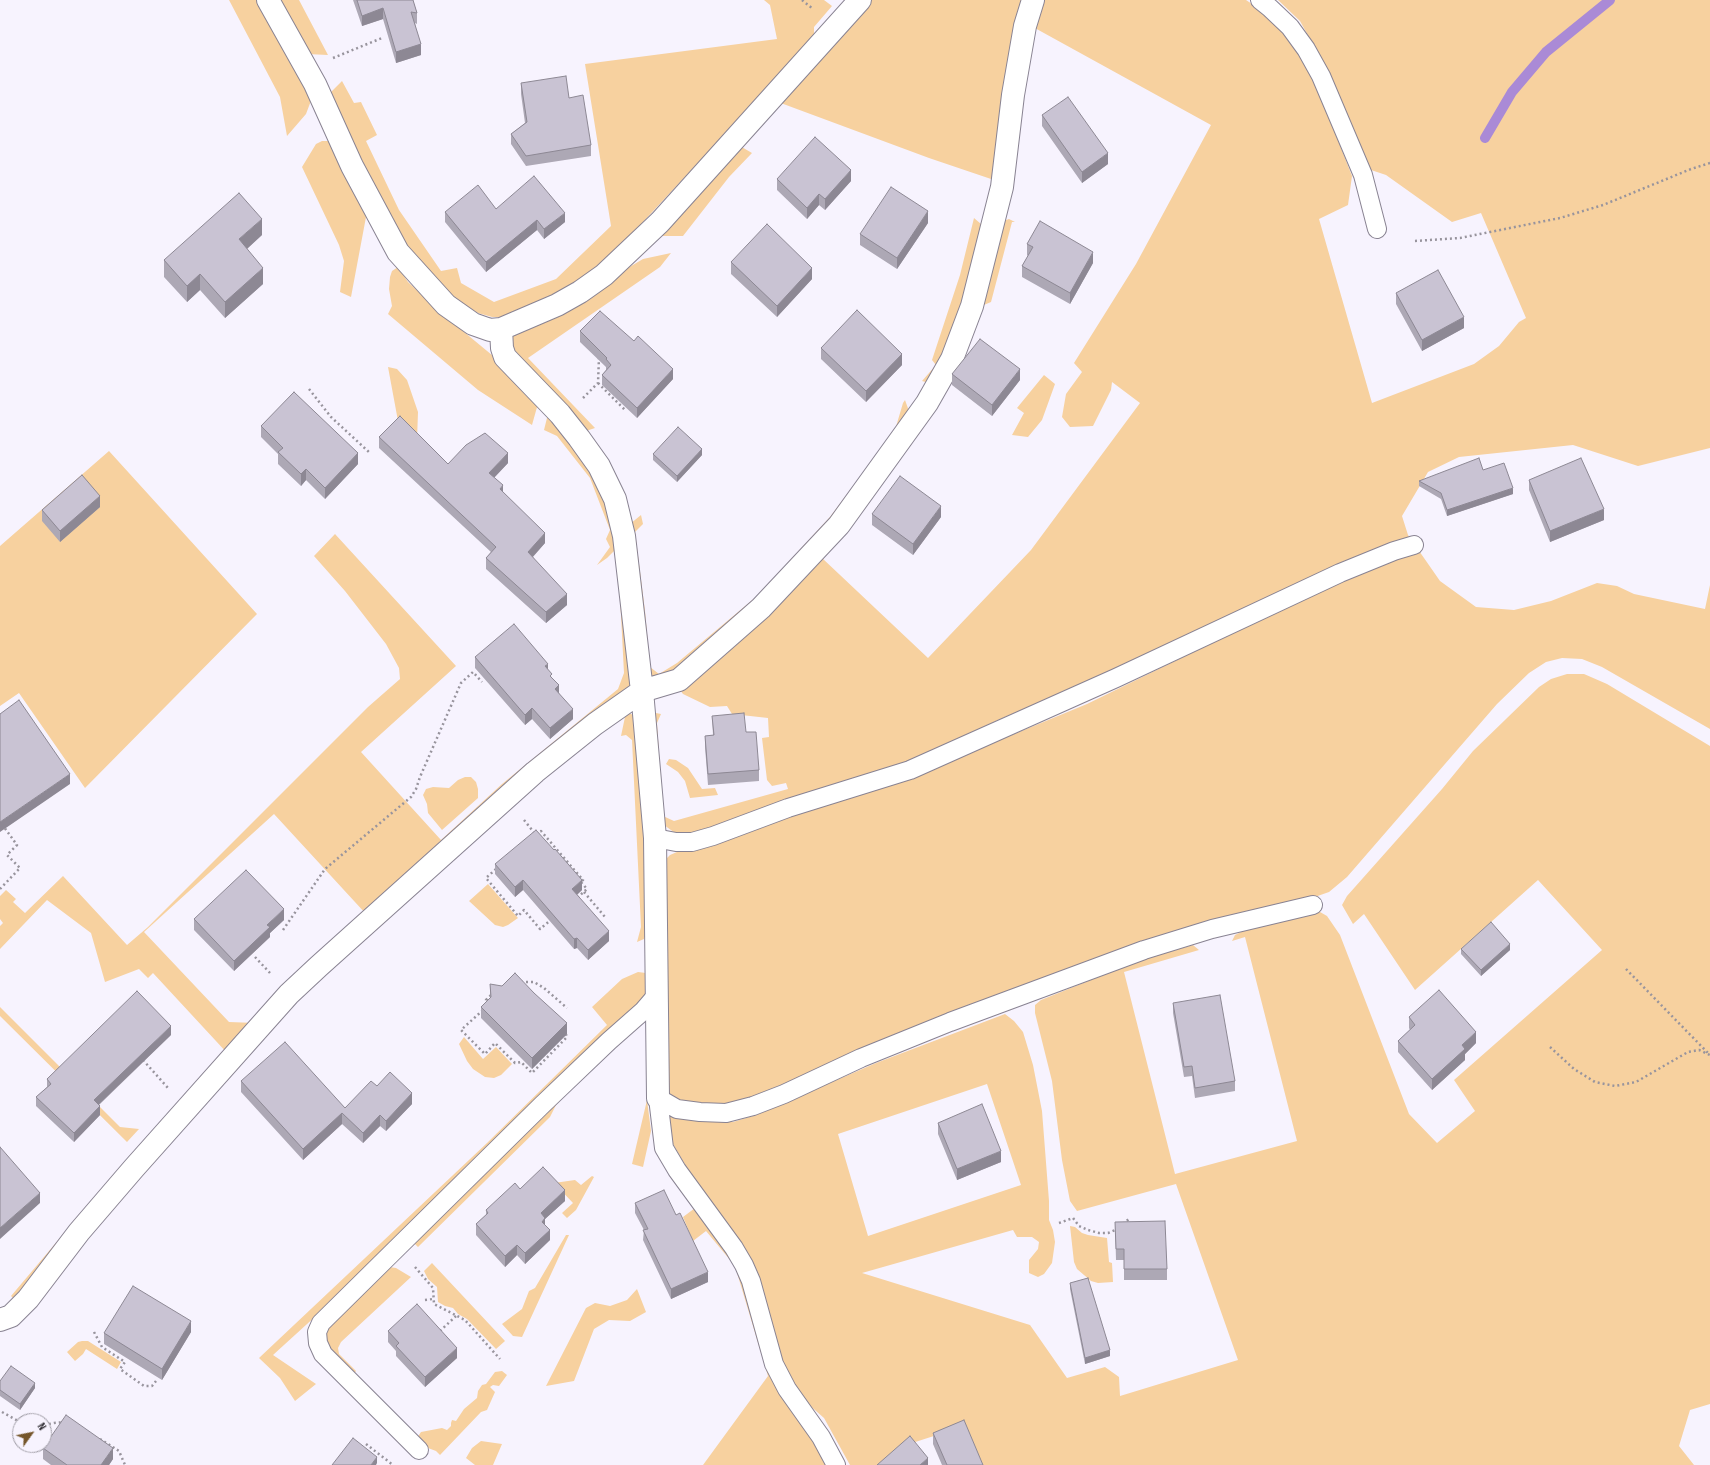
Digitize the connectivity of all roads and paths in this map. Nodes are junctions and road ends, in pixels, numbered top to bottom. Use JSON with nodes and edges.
{"nodes":[{"id":1,"x":268,"y":0,"type":"edge"},
{"id":2,"x":860,"y":0,"type":"edge"},
{"id":3,"x":1033,"y":0,"type":"edge"},
{"id":4,"x":1260,"y":0,"type":"edge"},
{"id":5,"x":382,"y":38,"type":"dead end"},
{"id":6,"x":330,"y":59,"type":"dead end"},
{"id":7,"x":1710,"y":163,"type":"edge"},
{"id":8,"x":1377,"y":229,"type":"dead end"},
{"id":9,"x":1415,"y":241,"type":"dead end"},
{"id":10,"x":501,"y":329,"type":"junction"},
{"id":11,"x":599,"y":356,"type":"edge"},
{"id":12,"x":598,"y":384,"type":"junction"},
{"id":13,"x":309,"y":388,"type":"dead end"},
{"id":14,"x":579,"y":402,"type":"dead end"},
{"id":15,"x":626,"y":411,"type":"edge"},
{"id":16,"x":370,"y":453,"type":"dead end"},
{"id":17,"x":1414,"y":545,"type":"dead end"},
{"id":18,"x":482,"y":682,"type":"edge"},
{"id":19,"x":642,"y":691,"type":"junction"},
{"id":20,"x":521,"y":817,"type":"dead end"},
{"id":21,"x":1,"y":822,"type":"edge"},
{"id":22,"x":536,"y":835,"type":"junction"},
{"id":23,"x":655,"y":838,"type":"junction"},
{"id":24,"x":530,"y":840,"type":"edge"},
{"id":25,"x":497,"y":869,"type":"edge"},
{"id":26,"x":0,"y":889,"type":"edge"},
{"id":27,"x":584,"y":892,"type":"junction"},
{"id":28,"x":573,"y":901,"type":"edge"},
{"id":29,"x":1313,"y":905,"type":"dead end"},
{"id":30,"x":557,"y":915,"type":"edge"},
{"id":31,"x":605,"y":917,"type":"dead end"},
{"id":32,"x":283,"y":930,"type":"dead end"},
{"id":33,"x":255,"y":957,"type":"edge"},
{"id":34,"x":1626,"y":969,"type":"dead end"},
{"id":35,"x":273,"y":977,"type":"dead end"},
{"id":36,"x":516,"y":982,"type":"edge"},
{"id":37,"x":494,"y":992,"type":"edge"},
{"id":38,"x":655,"y":997,"type":"junction"},
{"id":39,"x":567,"y":1008,"type":"dead end"},
{"id":40,"x":564,"y":1030,"type":"edge"},
{"id":41,"x":1550,"y":1047,"type":"dead end"},
{"id":42,"x":1710,"y":1055,"type":"edge"},
{"id":43,"x":142,"y":1060,"type":"edge"},
{"id":44,"x":172,"y":1093,"type":"dead end"},
{"id":45,"x":658,"y":1098,"type":"junction"},
{"id":46,"x":1130,"y":1218,"type":"dead end"},
{"id":47,"x":1059,"y":1223,"type":"dead end"},
{"id":48,"x":396,"y":1248,"type":"junction"},
{"id":49,"x":433,"y":1299,"type":"junction"},
{"id":50,"x":425,"y":1300,"type":"dead end"},
{"id":51,"x":456,"y":1316,"type":"junction"},
{"id":52,"x":0,"y":1320,"type":"edge"},
{"id":53,"x":440,"y":1331,"type":"edge"},
{"id":54,"x":94,"y":1332,"type":"dead end"},
{"id":55,"x":500,"y":1359,"type":"dead end"},
{"id":56,"x":156,"y":1381,"type":"edge"},
{"id":57,"x":2,"y":1412,"type":"dead end"},
{"id":58,"x":12,"y":1418,"type":"edge"},
{"id":59,"x":52,"y":1424,"type":"edge"},
{"id":60,"x":68,"y":1424,"type":"edge"},
{"id":61,"x":94,"y":1436,"type":"edge"},
{"id":62,"x":366,"y":1444,"type":"dead end"},
{"id":63,"x":419,"y":1450,"type":"dead end"},
{"id":64,"x":125,"y":1465,"type":"edge"},
{"id":65,"x":393,"y":1465,"type":"edge"},
{"id":66,"x":836,"y":1465,"type":"edge"}],
"edges":[{"from":1,"to":10,"type":"street"},
{"from":2,"to":10,"type":"street"},
{"from":3,"to":19,"type":"street"},
{"from":4,"to":8,"type":"lane"},
{"from":5,"to":6,"type":"path"},
{"from":7,"to":9,"type":"path"},
{"from":10,"to":19,"type":"street"},
{"from":11,"to":12,"type":"path"},
{"from":12,"to":14,"type":"path"},
{"from":12,"to":15,"type":"path"},
{"from":13,"to":16,"type":"path"},
{"from":17,"to":23,"type":"lane"},
{"from":18,"to":32,"type":"path"},
{"from":19,"to":23,"type":"street"},
{"from":19,"to":52,"type":"street"},
{"from":20,"to":22,"type":"path"},
{"from":21,"to":26,"type":"path"},
{"from":22,"to":24,"type":"path"},
{"from":22,"to":27,"type":"path"},
{"from":23,"to":38,"type":"street"},
{"from":25,"to":30,"type":"path"},
{"from":27,"to":28,"type":"path"},
{"from":27,"to":31,"type":"path"},
{"from":29,"to":45,"type":"lane"},
{"from":33,"to":35,"type":"path"},
{"from":34,"to":42,"type":"path"},
{"from":36,"to":39,"type":"path"},
{"from":37,"to":40,"type":"path"},
{"from":38,"to":45,"type":"street"},
{"from":38,"to":48,"type":"lane"},
{"from":41,"to":42,"type":"path"},
{"from":43,"to":44,"type":"path"},
{"from":45,"to":66,"type":"lane"},
{"from":46,"to":47,"type":"path"},
{"from":48,"to":49,"type":"path"},
{"from":48,"to":63,"type":"lane"},
{"from":49,"to":50,"type":"path"},
{"from":49,"to":51,"type":"path"},
{"from":51,"to":53,"type":"path"},
{"from":51,"to":55,"type":"path"},
{"from":54,"to":56,"type":"path"},
{"from":57,"to":58,"type":"path"},
{"from":59,"to":60,"type":"path"},
{"from":61,"to":64,"type":"path"},
{"from":62,"to":65,"type":"path"}]}
